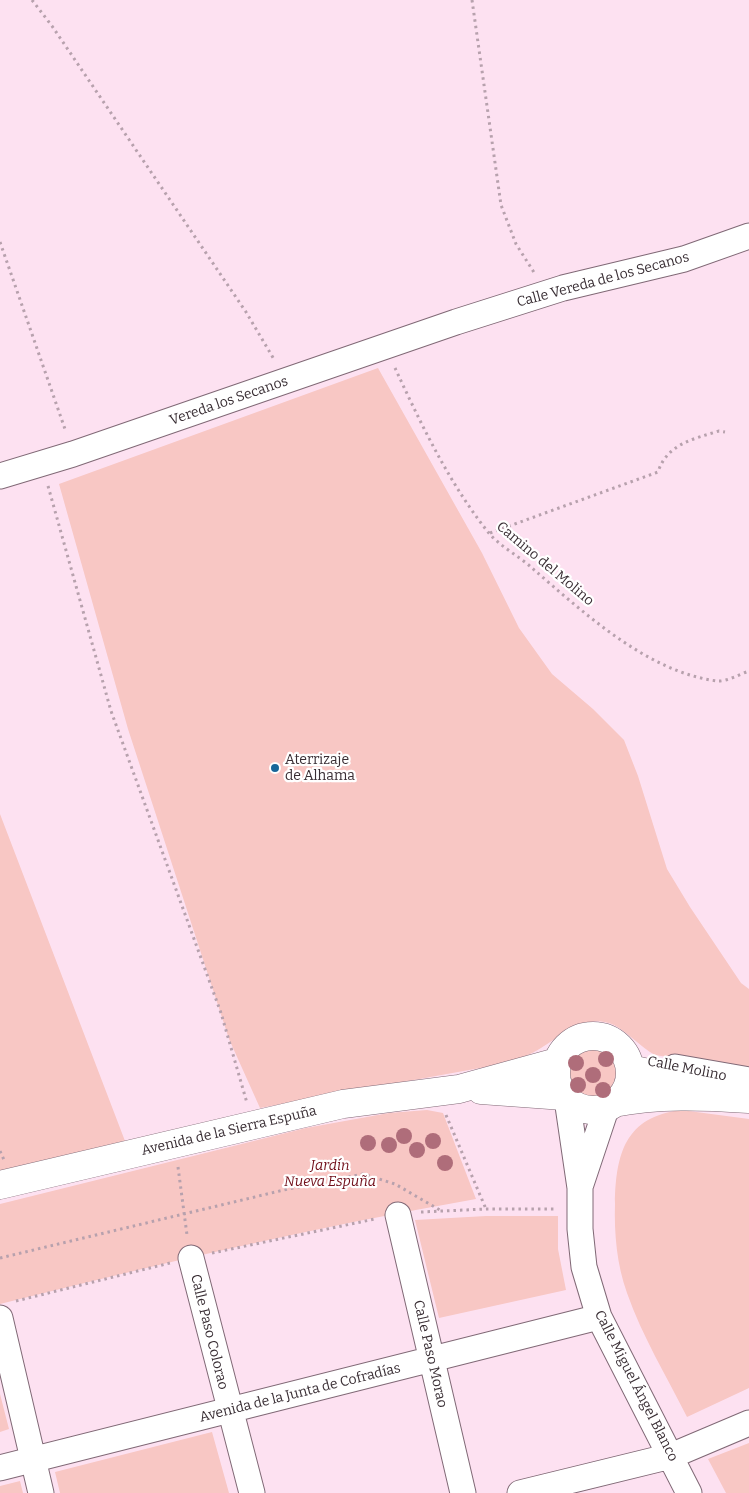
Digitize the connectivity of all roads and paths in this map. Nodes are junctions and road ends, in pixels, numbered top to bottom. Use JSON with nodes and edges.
{"nodes":[{"id":1,"x":32,"y":0,"type":"edge"},
{"id":2,"x":472,"y":0,"type":"edge"},
{"id":3,"x":749,"y":236,"type":"edge"},
{"id":4,"x":0,"y":242,"type":"edge"},
{"id":5,"x":546,"y":294,"type":"junction"},
{"id":6,"x":456,"y":322,"type":"joint"},
{"id":7,"x":385,"y":347,"type":"junction"},
{"id":8,"x":287,"y":381,"type":"junction"},
{"id":9,"x":725,"y":432,"type":"dead end"},
{"id":10,"x":73,"y":454,"type":"junction"},
{"id":11,"x":42,"y":463,"type":"junction"},
{"id":12,"x":0,"y":476,"type":"edge"},
{"id":13,"x":489,"y":534,"type":"junction"},
{"id":14,"x":749,"y":671,"type":"edge"},
{"id":15,"x":557,"y":1062,"type":"junction"},
{"id":16,"x":628,"y":1063,"type":"junction"},
{"id":17,"x":749,"y":1080,"type":"edge"},
{"id":18,"x":460,"y":1089,"type":"junction"},
{"id":19,"x":566,"y":1097,"type":"junction"},
{"id":20,"x":749,"y":1098,"type":"edge"},
{"id":21,"x":610,"y":1105,"type":"junction"},
{"id":22,"x":250,"y":1110,"type":"dead end"},
{"id":23,"x":445,"y":1113,"type":"dead end"},
{"id":24,"x":178,"y":1165,"type":"dead end"},
{"id":25,"x":0,"y":1185,"type":"edge"},
{"id":26,"x":580,"y":1199,"type":"junction"},
{"id":27,"x":486,"y":1209,"type":"junction"},
{"id":28,"x":440,"y":1210,"type":"junction"},
{"id":29,"x":184,"y":1213,"type":"junction"},
{"id":30,"x":398,"y":1215,"type":"junction"},
{"id":31,"x":0,"y":1258,"type":"edge"},
{"id":32,"x":190,"y":1258,"type":"junction"},
{"id":33,"x":5,"y":1311,"type":"edge"},
{"id":34,"x":599,"y":1317,"type":"junction"},
{"id":35,"x":431,"y":1360,"type":"junction"},
{"id":36,"x":230,"y":1411,"type":"junction"},
{"id":37,"x":749,"y":1423,"type":"edge"},
{"id":38,"x":671,"y":1456,"type":"junction"},
{"id":39,"x":33,"y":1460,"type":"junction"},
{"id":40,"x":0,"y":1468,"type":"edge"},
{"id":41,"x":41,"y":1493,"type":"edge"},
{"id":42,"x":252,"y":1493,"type":"edge"},
{"id":43,"x":463,"y":1493,"type":"edge"},
{"id":44,"x":520,"y":1493,"type":"edge"},
{"id":45,"x":690,"y":1493,"type":"edge"}],
"edges":[{"from":1,"to":8,"type":"path"},
{"from":2,"to":5,"type":"path"},
{"from":3,"to":5,"type":"street","name":"Calle Vereda de los Secanos"},
{"from":4,"to":10,"type":"path"},
{"from":5,"to":6,"type":"street","name":"Calle Vereda de los Secanos"},
{"from":6,"to":7,"type":"street","name":"Vereda los Secanos"},
{"from":7,"to":8,"type":"street","name":"Vereda los Secanos"},
{"from":7,"to":13,"type":"path","name":"Camino del Molino"},
{"from":8,"to":10,"type":"street","name":"Vereda los Secanos"},
{"from":9,"to":13,"type":"path"},
{"from":10,"to":11,"type":"street","name":"Vereda los Secanos"},
{"from":11,"to":12,"type":"street","name":"Vereda los Secanos"},
{"from":11,"to":22,"type":"path"},
{"from":13,"to":14,"type":"path","name":"Camino del Molino"},
{"from":15,"to":16,"type":"main road"},
{"from":15,"to":18,"type":"main road","name":"Avenida de la Sierra Espuña"},
{"from":15,"to":19,"type":"main road"},
{"from":16,"to":17,"type":"street","name":"Calle Molino"},
{"from":16,"to":20,"type":"main road"},
{"from":16,"to":21,"type":"main road"},
{"from":18,"to":19,"type":"main road","name":"Avenida de la Sierra Espuña"},
{"from":18,"to":25,"type":"main road","name":"Avenida de la Sierra Espuña"},
{"from":19,"to":21,"type":"main road"},
{"from":19,"to":26,"type":"street","name":"Calle Miguel Ángel Blanco"},
{"from":20,"to":21,"type":"main road"},
{"from":21,"to":26,"type":"street","name":"Calle Miguel Ángel Blanco"},
{"from":23,"to":27,"type":"path"},
{"from":24,"to":29,"type":"path"},
{"from":26,"to":27,"type":"path"},
{"from":26,"to":34,"type":"street","name":"Calle Miguel Ángel Blanco"},
{"from":27,"to":28,"type":"path"},
{"from":28,"to":29,"type":"path"},
{"from":28,"to":30,"type":"path"},
{"from":29,"to":31,"type":"path"},
{"from":29,"to":32,"type":"path"},
{"from":30,"to":32,"type":"path"},
{"from":30,"to":35,"type":"street","name":"Calle Paso Morao"},
{"from":32,"to":33,"type":"path"},
{"from":32,"to":36,"type":"street","name":"Calle Paso Colorao"},
{"from":33,"to":39,"type":"street"},
{"from":34,"to":35,"type":"street","name":"Avenida de la Junta de Cofradías"},
{"from":34,"to":38,"type":"street","name":"Calle Miguel Ángel Blanco"},
{"from":35,"to":36,"type":"street","name":"Avenida de la Junta de Cofradías"},
{"from":35,"to":43,"type":"street","name":"Calle Paso Morao"},
{"from":36,"to":39,"type":"street","name":"Avenida de la Junta de Cofradías"},
{"from":36,"to":42,"type":"street","name":"Calle Paso Colorao"},
{"from":37,"to":38,"type":"street"},
{"from":38,"to":44,"type":"street"},
{"from":38,"to":45,"type":"street","name":"Calle Miguel Ángel Blanco"},
{"from":39,"to":40,"type":"street","name":"Avenida de la Junta de Cofradías"},
{"from":39,"to":41,"type":"street"}]}
